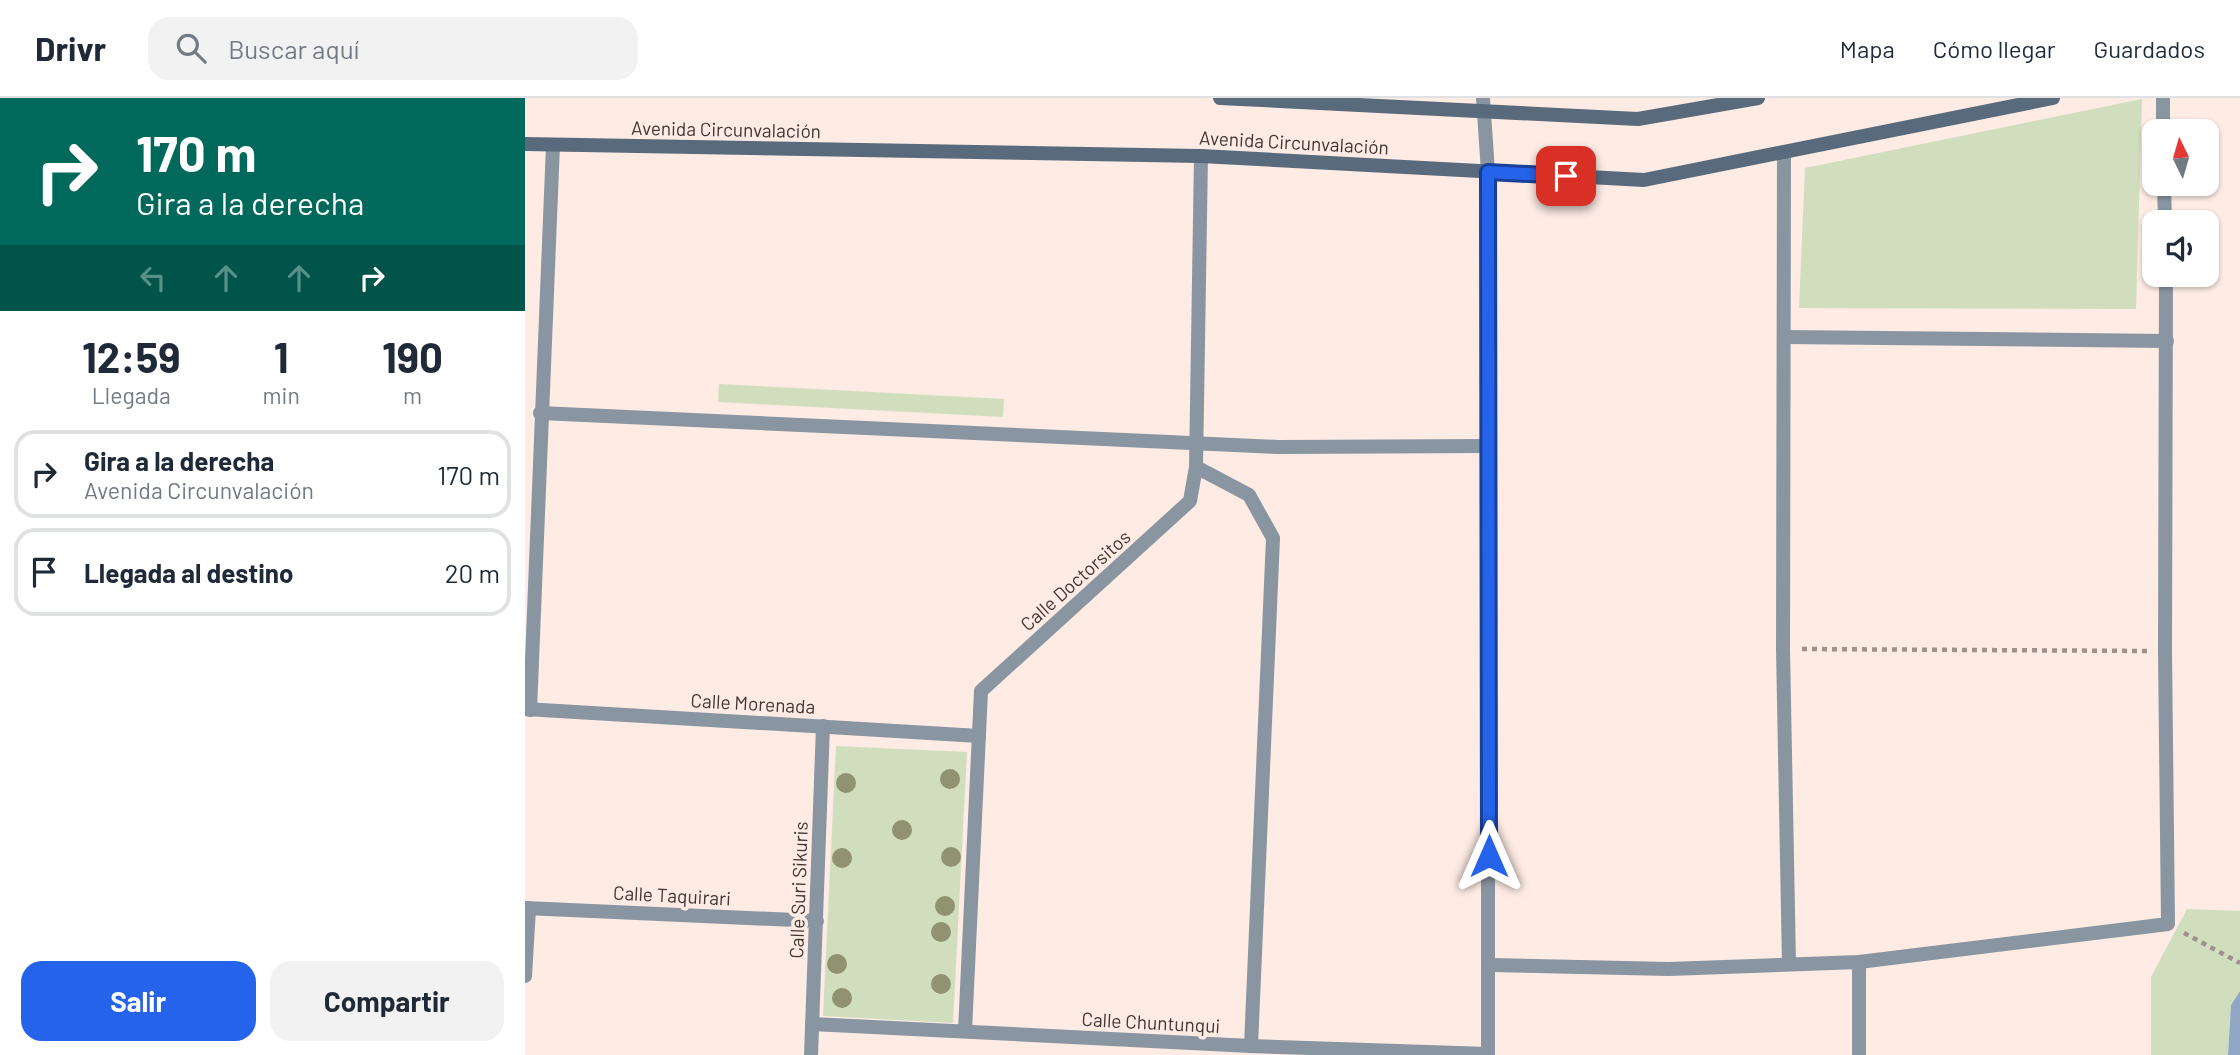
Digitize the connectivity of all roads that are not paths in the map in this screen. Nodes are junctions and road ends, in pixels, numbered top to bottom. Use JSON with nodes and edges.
{"nodes":[{"id":1,"x":1220,"y":98,"type":"edge"},
{"id":2,"x":1758,"y":98,"type":"edge"},
{"id":3,"x":2053,"y":98,"type":"edge"},
{"id":4,"x":2162,"y":98,"type":"edge"},
{"id":5,"x":1483,"y":105,"type":"edge"},
{"id":6,"x":2163,"y":119,"type":"edge"},
{"id":7,"x":525,"y":144,"type":"edge"},
{"id":8,"x":553,"y":145,"type":"junction"},
{"id":9,"x":1784,"y":152,"type":"junction"},
{"id":10,"x":1201,"y":156,"type":"junction"},
{"id":11,"x":1488,"y":172,"type":"junction"},
{"id":12,"x":2166,"y":287,"type":"edge"},
{"id":13,"x":1784,"y":337,"type":"junction"},
{"id":14,"x":2167,"y":341,"type":"junction"},
{"id":15,"x":540,"y":413,"type":"junction"},
{"id":16,"x":1195,"y":443,"type":"junction"},
{"id":17,"x":1487,"y":446,"type":"junction"},
{"id":18,"x":1196,"y":467,"type":"junction"},
{"id":19,"x":527,"y":710,"type":"edge"},
{"id":20,"x":823,"y":726,"type":"junction"},
{"id":21,"x":979,"y":736,"type":"junction"},
{"id":22,"x":527,"y":908,"type":"edge"},
{"id":23,"x":817,"y":921,"type":"junction"},
{"id":24,"x":1859,"y":962,"type":"junction"},
{"id":25,"x":1789,"y":964,"type":"junction"},
{"id":26,"x":1490,"y":965,"type":"junction"},
{"id":27,"x":525,"y":976,"type":"edge"},
{"id":28,"x":812,"y":1024,"type":"junction"},
{"id":29,"x":965,"y":1031,"type":"junction"},
{"id":30,"x":1251,"y":1046,"type":"junction"},
{"id":31,"x":811,"y":1055,"type":"edge"},
{"id":32,"x":1488,"y":1055,"type":"edge"},
{"id":33,"x":1859,"y":1055,"type":"edge"}],
"edges":[{"from":1,"to":5,"type":"main road","name":"Avenida Circunvalación"},
{"from":2,"to":5,"type":"main road","name":"Avenida Circunvalación"},
{"from":3,"to":9,"type":"main road","name":"Avenida Circunvalación"},
{"from":4,"to":6,"type":"street"},
{"from":5,"to":11,"type":"street"},
{"from":7,"to":8,"type":"main road","name":"Avenida Circunvalación"},
{"from":8,"to":10,"type":"main road","name":"Avenida Circunvalación"},
{"from":8,"to":15,"type":"street"},
{"from":9,"to":11,"type":"main road","name":"Avenida Circunvalación"},
{"from":9,"to":13,"type":"street"},
{"from":10,"to":11,"type":"main road","name":"Avenida Circunvalación"},
{"from":10,"to":16,"type":"street","name":"Calle Doctorsitos"},
{"from":11,"to":17,"type":"street"},
{"from":12,"to":14,"type":"street"},
{"from":13,"to":14,"type":"street"},
{"from":13,"to":25,"type":"street"},
{"from":14,"to":24,"type":"street"},
{"from":15,"to":16,"type":"street"},
{"from":15,"to":19,"type":"street"},
{"from":16,"to":17,"type":"street"},
{"from":16,"to":18,"type":"street","name":"Calle Doctorsitos"},
{"from":17,"to":26,"type":"street"},
{"from":18,"to":21,"type":"street","name":"Calle Doctorsitos"},
{"from":18,"to":30,"type":"street"},
{"from":19,"to":20,"type":"street","name":"Calle Morenada"},
{"from":20,"to":21,"type":"street","name":"Calle Morenada"},
{"from":20,"to":23,"type":"street","name":"Calle Suri Sikuris"},
{"from":21,"to":29,"type":"street","name":"Calle Doctorsitos"},
{"from":22,"to":23,"type":"street","name":"Calle Taquirari"},
{"from":22,"to":27,"type":"street"},
{"from":23,"to":28,"type":"street","name":"Calle Suri Sikuris"},
{"from":24,"to":25,"type":"street"},
{"from":24,"to":33,"type":"street"},
{"from":25,"to":26,"type":"street"},
{"from":26,"to":32,"type":"street"},
{"from":28,"to":29,"type":"street","name":"Calle Chuntunqui"},
{"from":28,"to":31,"type":"street","name":"Calle Suri Sikuris"},
{"from":29,"to":30,"type":"street","name":"Calle Chuntunqui"},
{"from":30,"to":32,"type":"street","name":"Calle Chuntunqui"}]}
